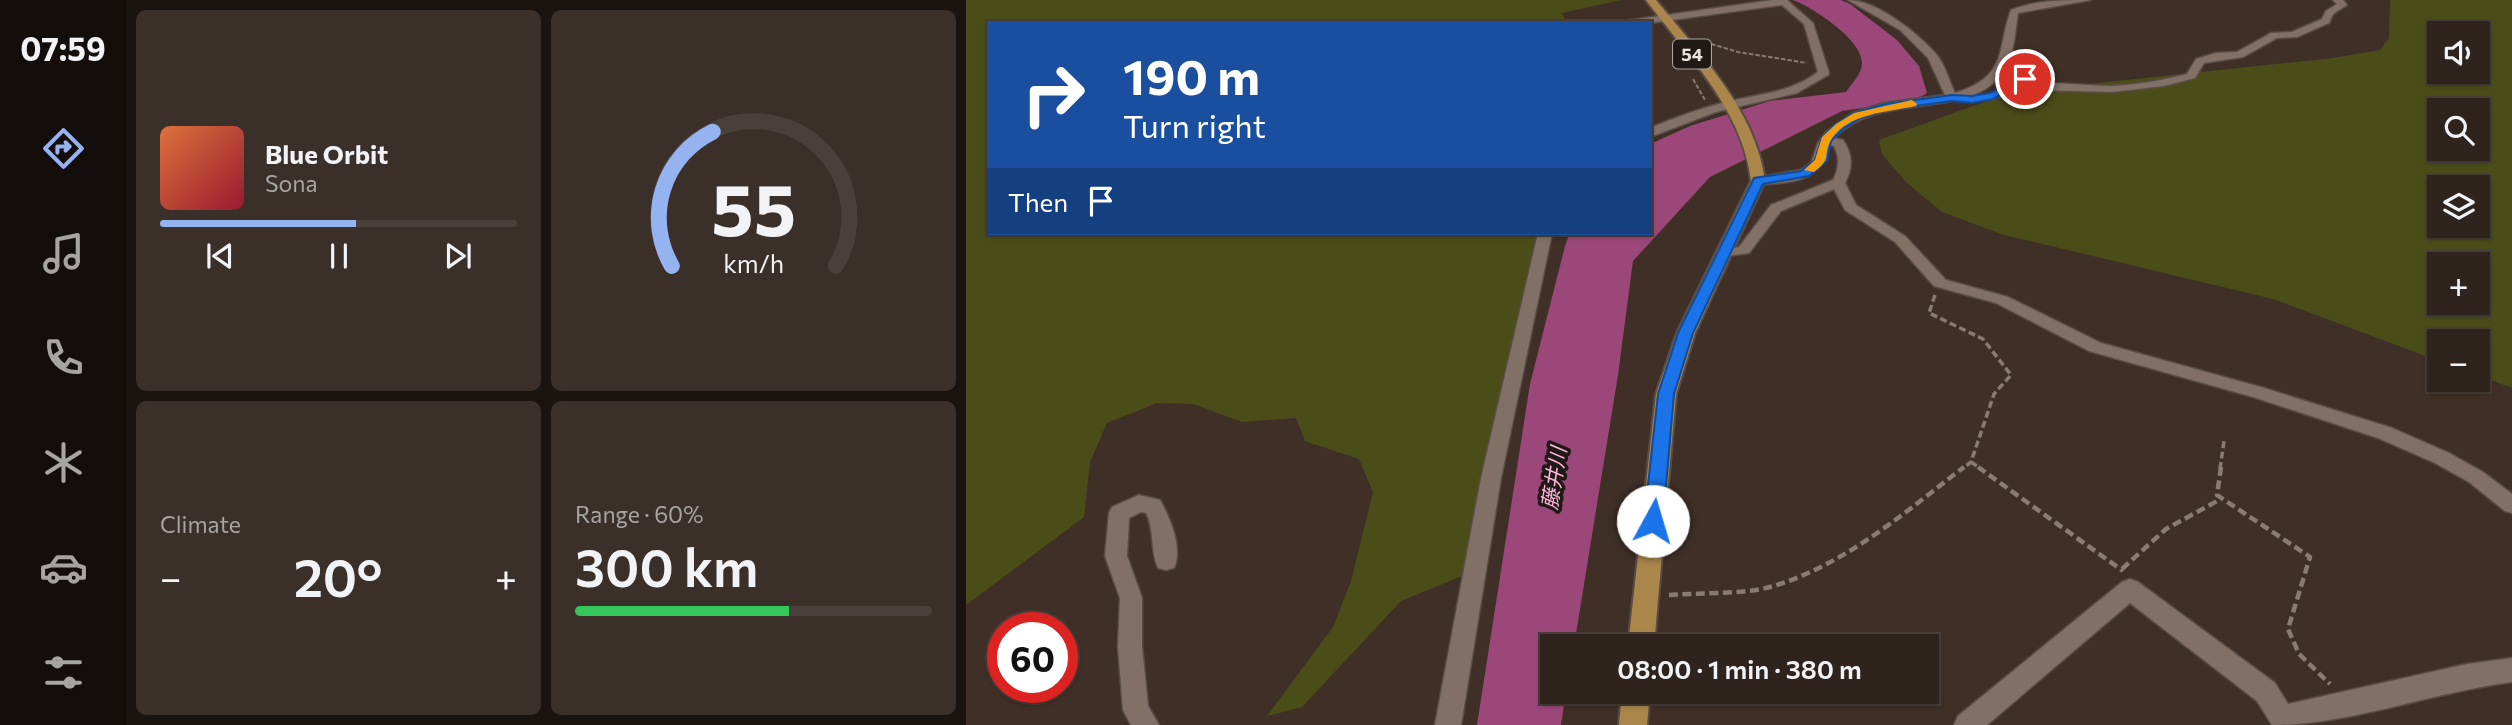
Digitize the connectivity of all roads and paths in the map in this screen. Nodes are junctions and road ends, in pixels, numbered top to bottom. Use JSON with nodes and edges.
{"nodes":[{"id":1,"x":1651,"y":0,"type":"edge"},
{"id":2,"x":1780,"y":0,"type":"edge"},
{"id":3,"x":1853,"y":0,"type":"edge"},
{"id":4,"x":2086,"y":0,"type":"edge"},
{"id":5,"x":2338,"y":0,"type":"edge"},
{"id":6,"x":1664,"y":18,"type":"junction"},
{"id":7,"x":1642,"y":21,"type":"edge"},
{"id":8,"x":1702,"y":41,"type":"dead end"},
{"id":9,"x":1822,"y":60,"type":"junction"},
{"id":10,"x":1688,"y":71,"type":"dead end"},
{"id":11,"x":2043,"y":71,"type":"dead end"},
{"id":12,"x":1993,"y":96,"type":"junction"},
{"id":13,"x":1952,"y":98,"type":"junction"},
{"id":14,"x":1707,"y":103,"type":"dead end"},
{"id":15,"x":1731,"y":107,"type":"junction"},
{"id":16,"x":1652,"y":132,"type":"edge"},
{"id":17,"x":1826,"y":140,"type":"junction"},
{"id":18,"x":1759,"y":176,"type":"junction"},
{"id":19,"x":1838,"y":183,"type":"junction"},
{"id":20,"x":1545,"y":235,"type":"edge"},
{"id":21,"x":1725,"y":254,"type":"junction"},
{"id":22,"x":1940,"y":283,"type":"junction"},
{"id":23,"x":2224,"y":441,"type":"dead end"},
{"id":24,"x":1971,"y":462,"type":"junction"},
{"id":25,"x":2220,"y":499,"type":"junction"},
{"id":26,"x":2512,"y":505,"type":"edge"},
{"id":27,"x":1166,"y":561,"type":"dead end"},
{"id":28,"x":2126,"y":579,"type":"junction"},
{"id":29,"x":1646,"y":597,"type":"junction"},
{"id":30,"x":1642,"y":634,"type":"edge"},
{"id":31,"x":2512,"y":670,"type":"edge"},
{"id":32,"x":2333,"y":686,"type":"dead end"},
{"id":33,"x":1635,"y":704,"type":"edge"},
{"id":34,"x":2284,"y":723,"type":"edge"},
{"id":35,"x":1146,"y":725,"type":"edge"},
{"id":36,"x":1448,"y":725,"type":"edge"},
{"id":37,"x":1633,"y":725,"type":"edge"},
{"id":38,"x":1967,"y":725,"type":"edge"}],
"edges":[{"from":1,"to":6,"type":"main road","number":"54"},
{"from":2,"to":6,"type":"street"},
{"from":2,"to":9,"type":"street"},
{"from":3,"to":13,"type":"street"},
{"from":4,"to":13,"type":"street"},
{"from":5,"to":12,"type":"street"},
{"from":6,"to":7,"type":"street"},
{"from":6,"to":15,"type":"main road","number":"54"},
{"from":8,"to":9,"type":"path"},
{"from":9,"to":15,"type":"street"},
{"from":10,"to":14,"type":"path"},
{"from":11,"to":12,"type":"street"},
{"from":12,"to":13,"type":"street"},
{"from":13,"to":17,"type":"street"},
{"from":15,"to":16,"type":"street"},
{"from":15,"to":18,"type":"main road","number":"54"},
{"from":17,"to":18,"type":"street"},
{"from":17,"to":19,"type":"street"},
{"from":18,"to":21,"type":"main road"},
{"from":19,"to":21,"type":"street"},
{"from":19,"to":22,"type":"street"},
{"from":20,"to":36,"type":"street"},
{"from":21,"to":29,"type":"main road"},
{"from":22,"to":24,"type":"path"},
{"from":22,"to":26,"type":"street"},
{"from":23,"to":25,"type":"path"},
{"from":24,"to":28,"type":"path"},
{"from":24,"to":29,"type":"path"},
{"from":25,"to":28,"type":"path"},
{"from":25,"to":32,"type":"path"},
{"from":27,"to":35,"type":"street"},
{"from":28,"to":34,"type":"street"},
{"from":28,"to":38,"type":"street"},
{"from":29,"to":30,"type":"main road"},
{"from":31,"to":34,"type":"street"},
{"from":33,"to":37,"type":"main road"}]}
